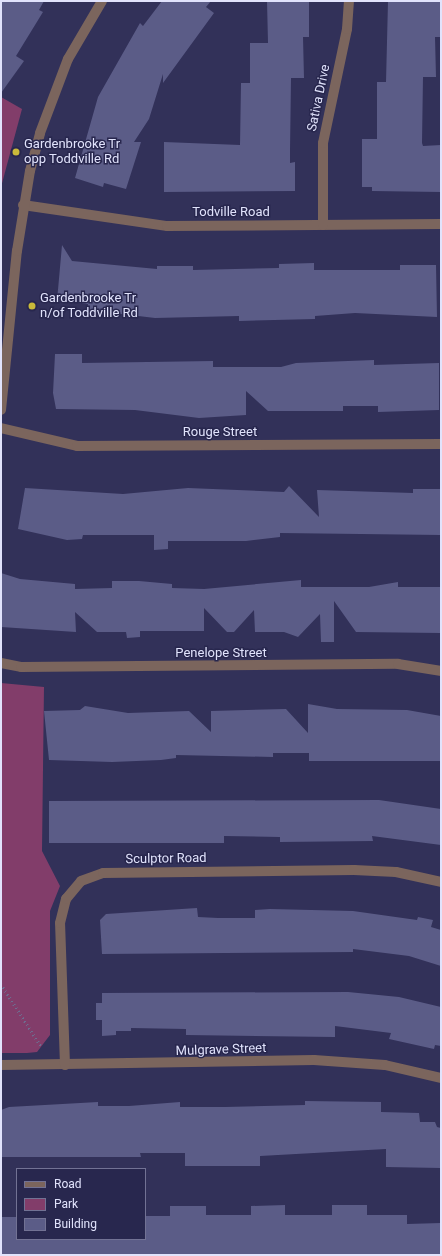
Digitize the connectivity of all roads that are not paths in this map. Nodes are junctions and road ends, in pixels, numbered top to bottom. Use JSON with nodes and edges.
{"nodes":[{"id":1,"x":102,"y":1,"type":"edge"},
{"id":2,"x":349,"y":1,"type":"edge"},
{"id":3,"x":23,"y":206,"type":"junction"},
{"id":4,"x":441,"y":224,"type":"edge"},
{"id":5,"x":323,"y":225,"type":"junction"},
{"id":6,"x":1,"y":410,"type":"edge"},
{"id":7,"x":1,"y":428,"type":"edge"},
{"id":8,"x":441,"y":444,"type":"edge"},
{"id":9,"x":1,"y":663,"type":"edge"},
{"id":10,"x":441,"y":671,"type":"edge"},
{"id":11,"x":441,"y":882,"type":"edge"},
{"id":12,"x":65,"y":1064,"type":"junction"},
{"id":13,"x":1,"y":1065,"type":"edge"},
{"id":14,"x":441,"y":1078,"type":"edge"}],
"edges":[{"from":1,"to":3,"type":"street"},
{"from":2,"to":5,"type":"street","name":"Sativa Drive"},
{"from":3,"to":5,"type":"street","name":"Todville Road"},
{"from":3,"to":6,"type":"street"},
{"from":4,"to":5,"type":"street","name":"Todville Road"},
{"from":7,"to":8,"type":"street","name":"Rouge Street"},
{"from":9,"to":10,"type":"street","name":"Penelope Street"},
{"from":11,"to":12,"type":"street","name":"Sculptor Road"},
{"from":12,"to":13,"type":"street","name":"Mulgrave Street"},
{"from":12,"to":14,"type":"street","name":"Mulgrave Street"}]}
